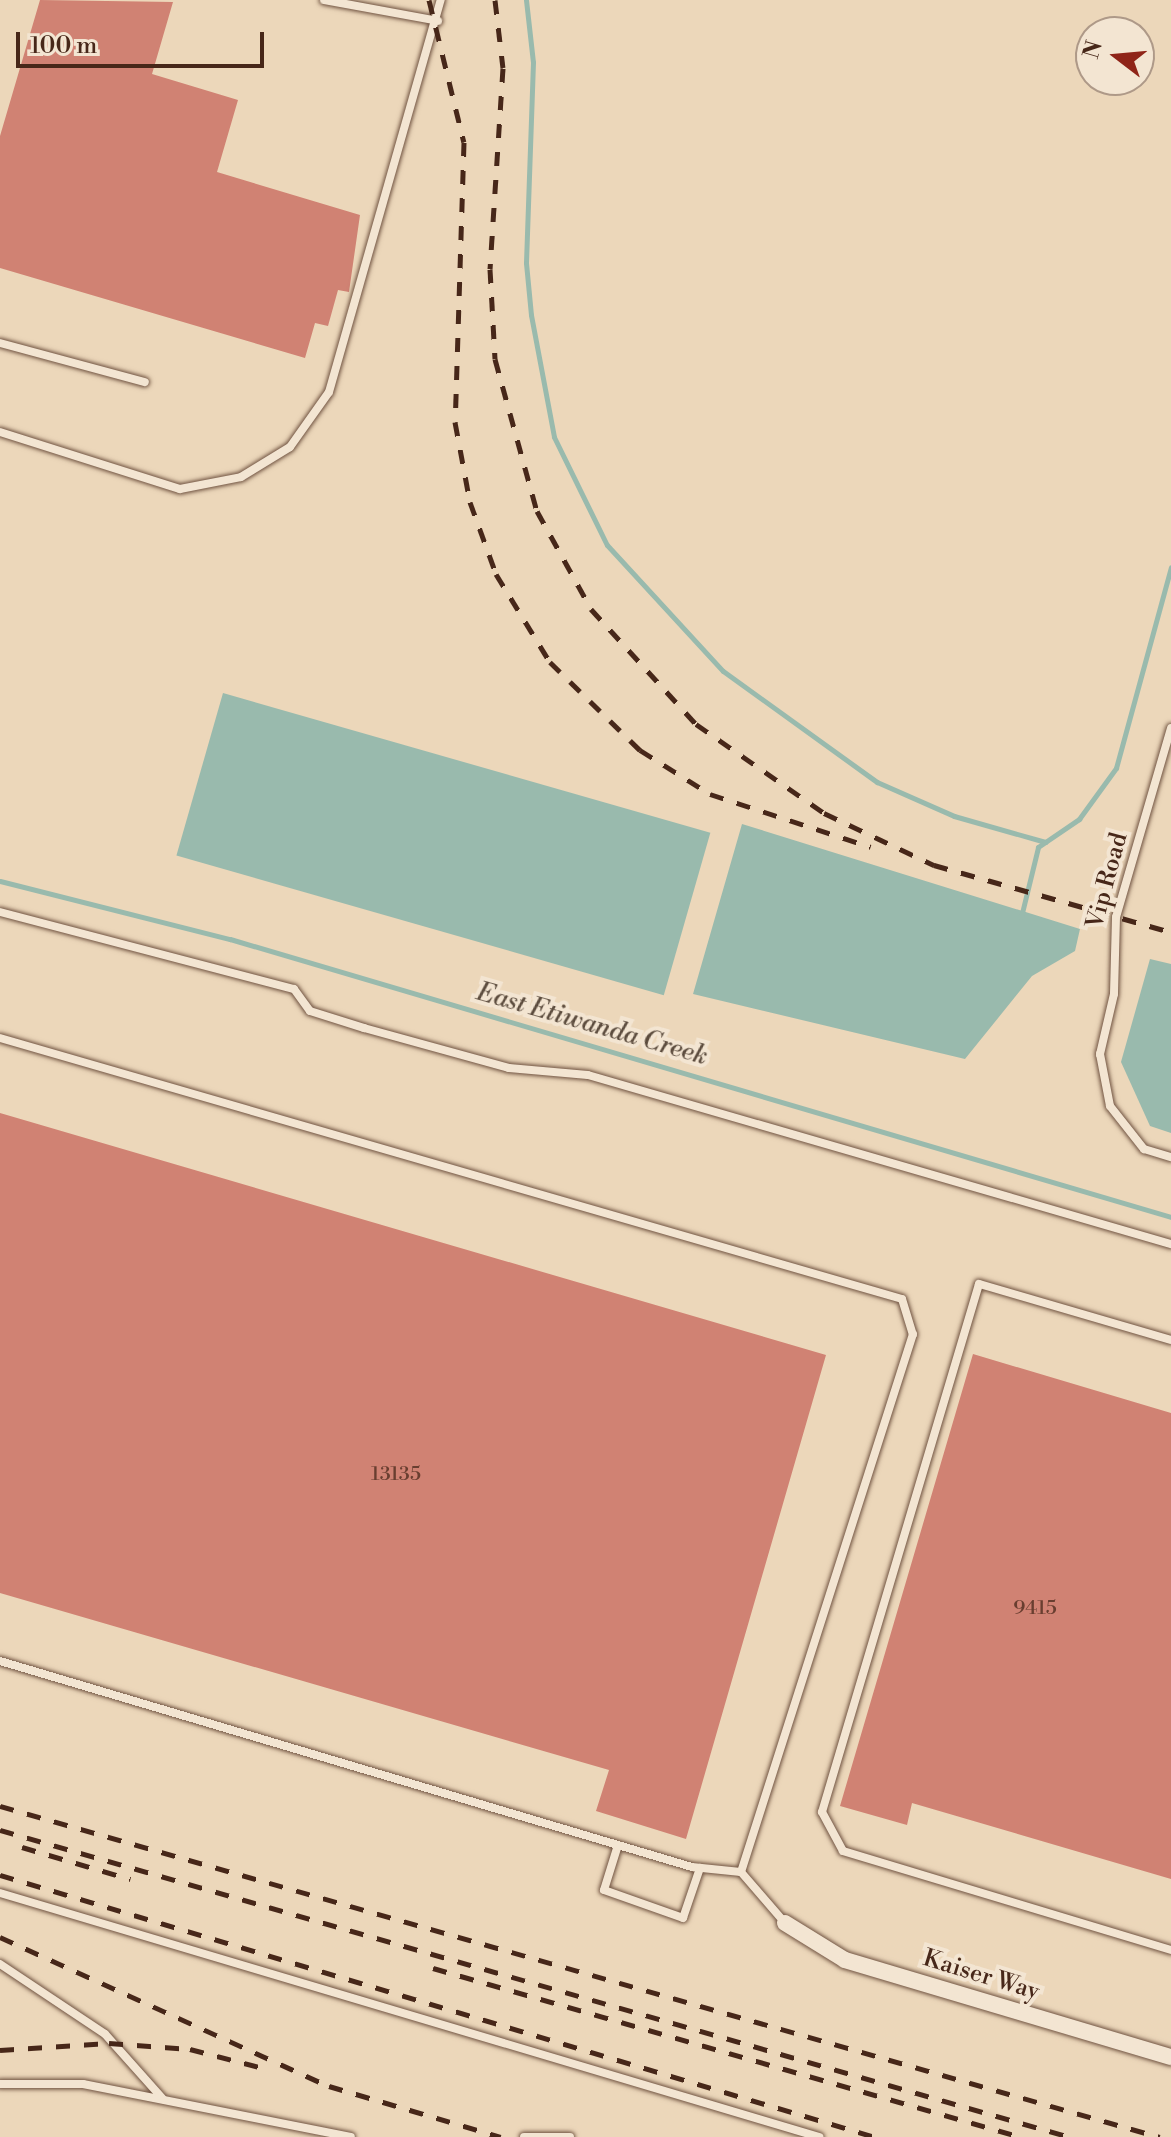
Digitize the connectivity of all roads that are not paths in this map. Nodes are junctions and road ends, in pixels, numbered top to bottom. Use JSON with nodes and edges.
{"nodes":[{"id":1,"x":324,"y":0,"type":"edge"},
{"id":2,"x":441,"y":0,"type":"edge"},
{"id":3,"x":438,"y":21,"type":"junction"},
{"id":4,"x":0,"y":343,"type":"edge"},
{"id":5,"x":145,"y":382,"type":"dead end"},
{"id":6,"x":0,"y":432,"type":"edge"},
{"id":7,"x":1171,"y":728,"type":"edge"},
{"id":8,"x":0,"y":912,"type":"edge"},
{"id":9,"x":0,"y":1038,"type":"edge"},
{"id":10,"x":1171,"y":1157,"type":"edge"},
{"id":11,"x":1171,"y":1244,"type":"edge"},
{"id":12,"x":1171,"y":1340,"type":"edge"},
{"id":13,"x":0,"y":1661,"type":"edge"},
{"id":14,"x":618,"y":1845,"type":"junction"},
{"id":15,"x":700,"y":1868,"type":"junction"},
{"id":16,"x":741,"y":1872,"type":"junction"},
{"id":17,"x":0,"y":1893,"type":"edge"},
{"id":18,"x":785,"y":1923,"type":"joint"},
{"id":19,"x":1171,"y":1950,"type":"edge"},
{"id":20,"x":0,"y":1964,"type":"edge"},
{"id":21,"x":1171,"y":2057,"type":"edge"},
{"id":22,"x":0,"y":2084,"type":"edge"},
{"id":23,"x":164,"y":2100,"type":"junction"},
{"id":24,"x":351,"y":2137,"type":"edge"},
{"id":25,"x":524,"y":2137,"type":"edge"},
{"id":26,"x":570,"y":2137,"type":"edge"},
{"id":27,"x":819,"y":2137,"type":"edge"}],
"edges":[{"from":1,"to":3,"type":"lane"},
{"from":2,"to":3,"type":"lane"},
{"from":3,"to":6,"type":"lane"},
{"from":4,"to":5,"type":"lane"},
{"from":7,"to":10,"type":"lane","name":"Vip Road"},
{"from":8,"to":11,"type":"lane"},
{"from":9,"to":16,"type":"lane"},
{"from":12,"to":19,"type":"lane"},
{"from":13,"to":14,"type":"lane"},
{"from":14,"to":15,"type":"lane"},
{"from":14,"to":15,"type":"lane"},
{"from":15,"to":16,"type":"lane"},
{"from":16,"to":18,"type":"lane"},
{"from":17,"to":27,"type":"lane"},
{"from":18,"to":21,"type":"street","name":"Kaiser Way"},
{"from":20,"to":23,"type":"lane"},
{"from":22,"to":23,"type":"lane"},
{"from":23,"to":24,"type":"lane"},
{"from":25,"to":26,"type":"lane"}]}
